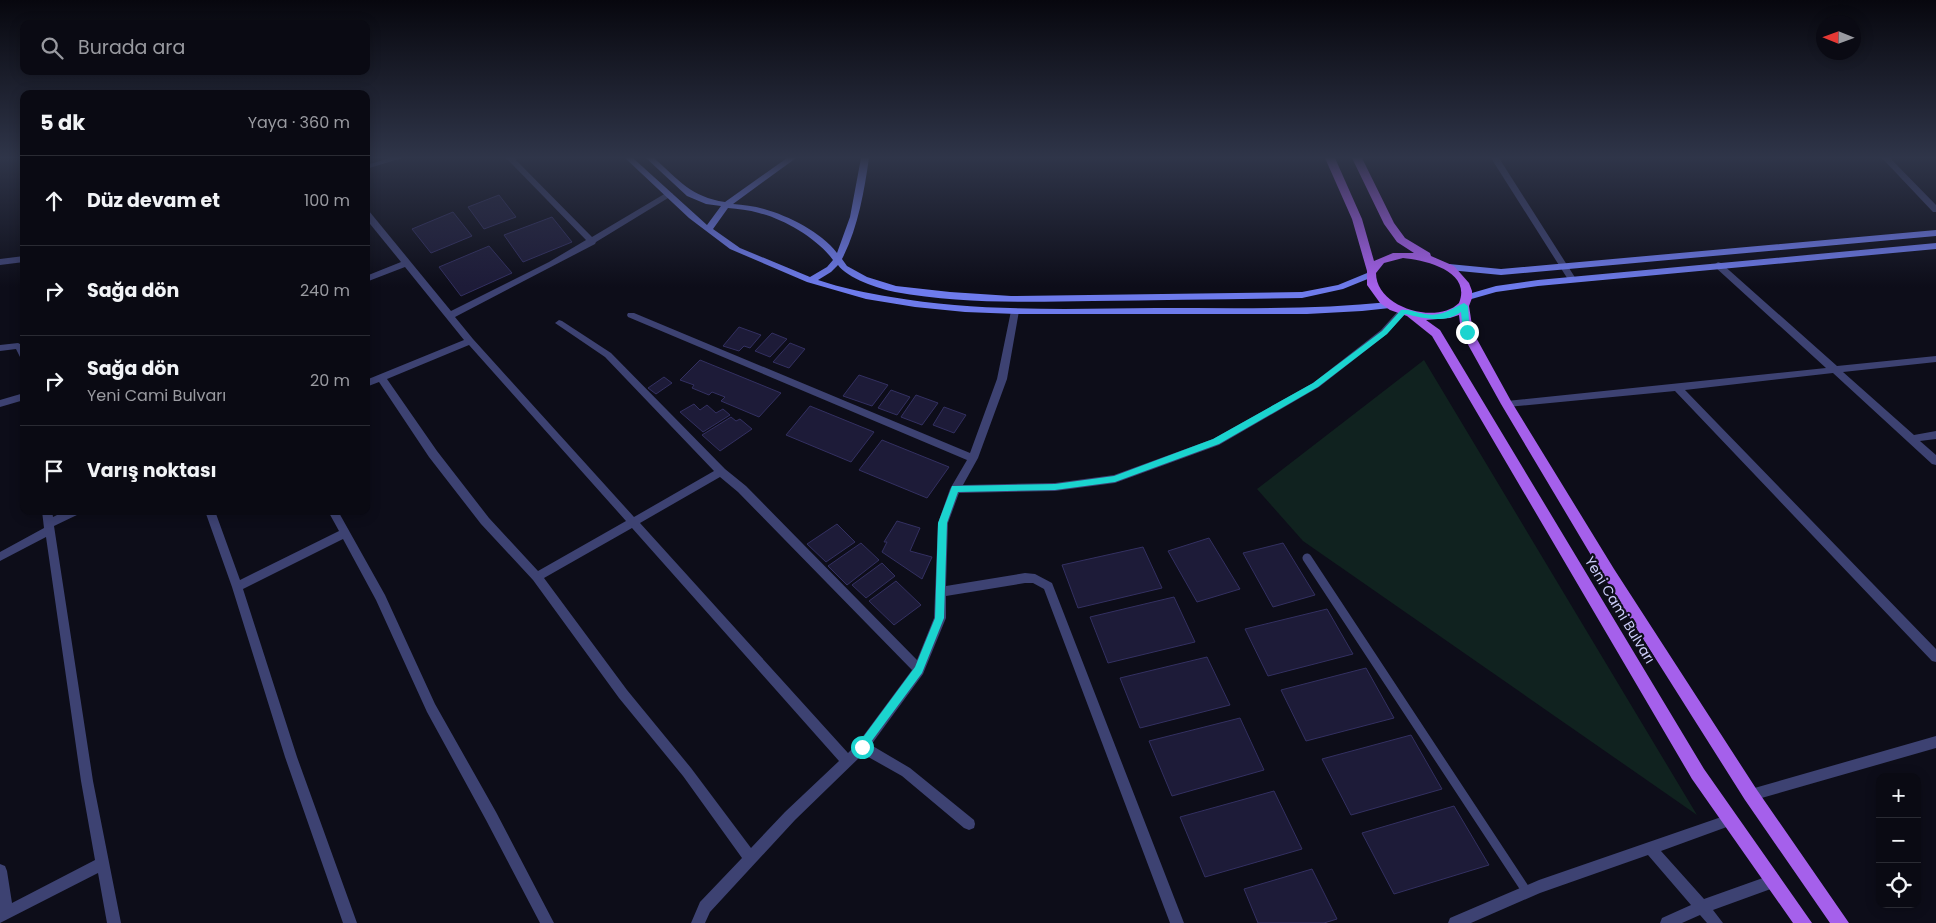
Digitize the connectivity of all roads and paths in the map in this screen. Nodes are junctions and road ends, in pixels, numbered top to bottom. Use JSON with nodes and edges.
{"nodes":[{"id":1,"x":552,"y":201,"type":"edge"},
{"id":2,"x":659,"y":201,"type":"edge"},
{"id":3,"x":676,"y":201,"type":"edge"},
{"id":4,"x":708,"y":201,"type":"edge"},
{"id":5,"x":730,"y":201,"type":"edge"},
{"id":6,"x":857,"y":201,"type":"edge"},
{"id":7,"x":1349,"y":201,"type":"edge"},
{"id":8,"x":1378,"y":201,"type":"edge"},
{"id":9,"x":1522,"y":201,"type":"edge"},
{"id":10,"x":726,"y":204,"type":"junction"},
{"id":11,"x":370,"y":218,"type":"edge"},
{"id":12,"x":709,"y":228,"type":"junction"},
{"id":13,"x":1936,"y":234,"type":"edge"},
{"id":14,"x":592,"y":242,"type":"junction"},
{"id":15,"x":1936,"y":246,"type":"edge"},
{"id":16,"x":838,"y":259,"type":"junction"},
{"id":17,"x":20,"y":260,"type":"edge"},
{"id":18,"x":1434,"y":260,"type":"junction"},
{"id":19,"x":0,"y":262,"type":"edge"},
{"id":20,"x":406,"y":263,"type":"junction"},
{"id":21,"x":1718,"y":265,"type":"junction"},
{"id":22,"x":1563,"y":266,"type":"junction"},
{"id":23,"x":1449,"y":267,"type":"junction"},
{"id":24,"x":1372,"y":273,"type":"junction"},
{"id":25,"x":370,"y":278,"type":"edge"},
{"id":26,"x":1572,"y":279,"type":"junction"},
{"id":27,"x":810,"y":280,"type":"junction"},
{"id":28,"x":1466,"y":301,"type":"junction"},
{"id":29,"x":1390,"y":305,"type":"junction"},
{"id":30,"x":1015,"y":311,"type":"junction"},
{"id":31,"x":1407,"y":313,"type":"junction"},
{"id":32,"x":631,"y":315,"type":"dead end"},
{"id":33,"x":449,"y":316,"type":"junction"},
{"id":34,"x":559,"y":323,"type":"dead end"},
{"id":35,"x":470,"y":342,"type":"junction"},
{"id":36,"x":0,"y":348,"type":"edge"},
{"id":37,"x":20,"y":348,"type":"edge"},
{"id":38,"x":1936,"y":358,"type":"edge"},
{"id":39,"x":1834,"y":370,"type":"junction"},
{"id":40,"x":381,"y":378,"type":"junction"},
{"id":41,"x":370,"y":382,"type":"edge"},
{"id":42,"x":1677,"y":387,"type":"junction"},
{"id":43,"x":20,"y":397,"type":"edge"},
{"id":44,"x":0,"y":404,"type":"edge"},
{"id":45,"x":1507,"y":404,"type":"junction"},
{"id":46,"x":1936,"y":435,"type":"edge"},
{"id":47,"x":1912,"y":439,"type":"junction"},
{"id":48,"x":973,"y":458,"type":"junction"},
{"id":49,"x":1936,"y":461,"type":"edge"},
{"id":50,"x":721,"y":472,"type":"junction"},
{"id":51,"x":955,"y":488,"type":"junction"},
{"id":52,"x":46,"y":515,"type":"edge"},
{"id":53,"x":69,"y":515,"type":"edge"},
{"id":54,"x":211,"y":515,"type":"edge"},
{"id":55,"x":335,"y":515,"type":"edge"},
{"id":56,"x":631,"y":523,"type":"junction"},
{"id":57,"x":48,"y":528,"type":"junction"},
{"id":58,"x":345,"y":533,"type":"junction"},
{"id":59,"x":0,"y":557,"type":"edge"},
{"id":60,"x":1307,"y":558,"type":"dead end"},
{"id":61,"x":537,"y":577,"type":"junction"},
{"id":62,"x":237,"y":587,"type":"junction"},
{"id":63,"x":940,"y":592,"type":"junction"},
{"id":64,"x":1936,"y":657,"type":"edge"},
{"id":65,"x":919,"y":670,"type":"junction"},
{"id":66,"x":1936,"y":742,"type":"edge"},
{"id":67,"x":862,"y":747,"type":"junction"},
{"id":68,"x":848,"y":762,"type":"junction"},
{"id":69,"x":1751,"y":795,"type":"junction"},
{"id":70,"x":1730,"y":820,"type":"junction"},
{"id":71,"x":969,"y":824,"type":"dead end"},
{"id":72,"x":1650,"y":848,"type":"junction"},
{"id":73,"x":750,"y":858,"type":"junction"},
{"id":74,"x":103,"y":863,"type":"junction"},
{"id":75,"x":0,"y":871,"type":"edge"},
{"id":76,"x":1774,"y":881,"type":"junction"},
{"id":77,"x":1527,"y":892,"type":"junction"},
{"id":78,"x":1702,"y":907,"type":"junction"},
{"id":79,"x":3,"y":915,"type":"edge"},
{"id":80,"x":114,"y":923,"type":"edge"},
{"id":81,"x":350,"y":923,"type":"edge"},
{"id":82,"x":547,"y":923,"type":"edge"},
{"id":83,"x":698,"y":923,"type":"edge"},
{"id":84,"x":1177,"y":923,"type":"edge"},
{"id":85,"x":1455,"y":923,"type":"edge"},
{"id":86,"x":1667,"y":923,"type":"edge"},
{"id":87,"x":1716,"y":923,"type":"edge"},
{"id":88,"x":1804,"y":923,"type":"edge"},
{"id":89,"x":1840,"y":923,"type":"edge"}],
"edges":[{"from":1,"to":14,"type":"street"},
{"from":2,"to":14,"type":"street"},
{"from":3,"to":12,"type":"street"},
{"from":4,"to":10,"type":"street"},
{"from":5,"to":10,"type":"street"},
{"from":6,"to":16,"type":"street"},
{"from":7,"to":24,"type":"main road"},
{"from":8,"to":18,"type":"main road"},
{"from":9,"to":22,"type":"street"},
{"from":10,"to":12,"type":"street"},
{"from":10,"to":16,"type":"street"},
{"from":11,"to":20,"type":"street"},
{"from":12,"to":27,"type":"street"},
{"from":13,"to":22,"type":"street"},
{"from":14,"to":33,"type":"street"},
{"from":15,"to":21,"type":"street"},
{"from":16,"to":24,"type":"street"},
{"from":16,"to":27,"type":"street"},
{"from":17,"to":19,"type":"street"},
{"from":18,"to":23,"type":"main road"},
{"from":18,"to":24,"type":"main road"},
{"from":20,"to":25,"type":"street"},
{"from":20,"to":33,"type":"street"},
{"from":21,"to":26,"type":"street"},
{"from":21,"to":39,"type":"street"},
{"from":22,"to":23,"type":"street"},
{"from":22,"to":26,"type":"street"},
{"from":23,"to":28,"type":"main road"},
{"from":24,"to":29,"type":"main road"},
{"from":26,"to":28,"type":"street"},
{"from":27,"to":30,"type":"street"},
{"from":28,"to":31,"type":"main road"},
{"from":28,"to":45,"type":"main road","name":"Yeni Cami Bulvarı"},
{"from":29,"to":30,"type":"street"},
{"from":29,"to":31,"type":"main road"},
{"from":30,"to":48,"type":"street"},
{"from":31,"to":51,"type":"street"},
{"from":31,"to":70,"type":"main road","name":"Yeni Cami Bulvarı"},
{"from":32,"to":48,"type":"street"},
{"from":33,"to":35,"type":"street"},
{"from":34,"to":50,"type":"street"},
{"from":35,"to":40,"type":"street"},
{"from":35,"to":56,"type":"street"},
{"from":36,"to":37,"type":"street"},
{"from":38,"to":39,"type":"street"},
{"from":39,"to":42,"type":"street"},
{"from":39,"to":47,"type":"street"},
{"from":40,"to":41,"type":"street"},
{"from":40,"to":61,"type":"street"},
{"from":42,"to":45,"type":"street"},
{"from":42,"to":64,"type":"street"},
{"from":43,"to":44,"type":"street"},
{"from":45,"to":69,"type":"main road","name":"Yeni Cami Bulvarı"},
{"from":46,"to":47,"type":"street"},
{"from":47,"to":49,"type":"street"},
{"from":48,"to":51,"type":"street"},
{"from":50,"to":56,"type":"street"},
{"from":50,"to":65,"type":"street"},
{"from":51,"to":63,"type":"street"},
{"from":52,"to":57,"type":"street"},
{"from":53,"to":57,"type":"street"},
{"from":54,"to":62,"type":"street"},
{"from":55,"to":58,"type":"street"},
{"from":56,"to":61,"type":"street"},
{"from":56,"to":68,"type":"street"},
{"from":57,"to":59,"type":"street"},
{"from":57,"to":74,"type":"street"},
{"from":58,"to":62,"type":"street"},
{"from":58,"to":82,"type":"street"},
{"from":60,"to":77,"type":"lane"},
{"from":61,"to":73,"type":"street"},
{"from":62,"to":81,"type":"street"},
{"from":63,"to":65,"type":"street"},
{"from":63,"to":84,"type":"street"},
{"from":65,"to":67,"type":"street"},
{"from":66,"to":69,"type":"street"},
{"from":67,"to":68,"type":"street"},
{"from":67,"to":71,"type":"street"},
{"from":68,"to":73,"type":"street"},
{"from":69,"to":89,"type":"main road","name":"Yeni Cami Bulvarı"},
{"from":70,"to":72,"type":"street"},
{"from":70,"to":76,"type":"main road","name":"Yeni Cami Bulvarı"},
{"from":72,"to":77,"type":"street"},
{"from":72,"to":78,"type":"street"},
{"from":73,"to":83,"type":"street"},
{"from":74,"to":79,"type":"street"},
{"from":74,"to":80,"type":"street"},
{"from":75,"to":79,"type":"street"},
{"from":76,"to":78,"type":"street"},
{"from":76,"to":88,"type":"main road","name":"Yeni Cami Bulvarı"},
{"from":77,"to":85,"type":"street"},
{"from":78,"to":86,"type":"street"},
{"from":78,"to":87,"type":"street"}]}
